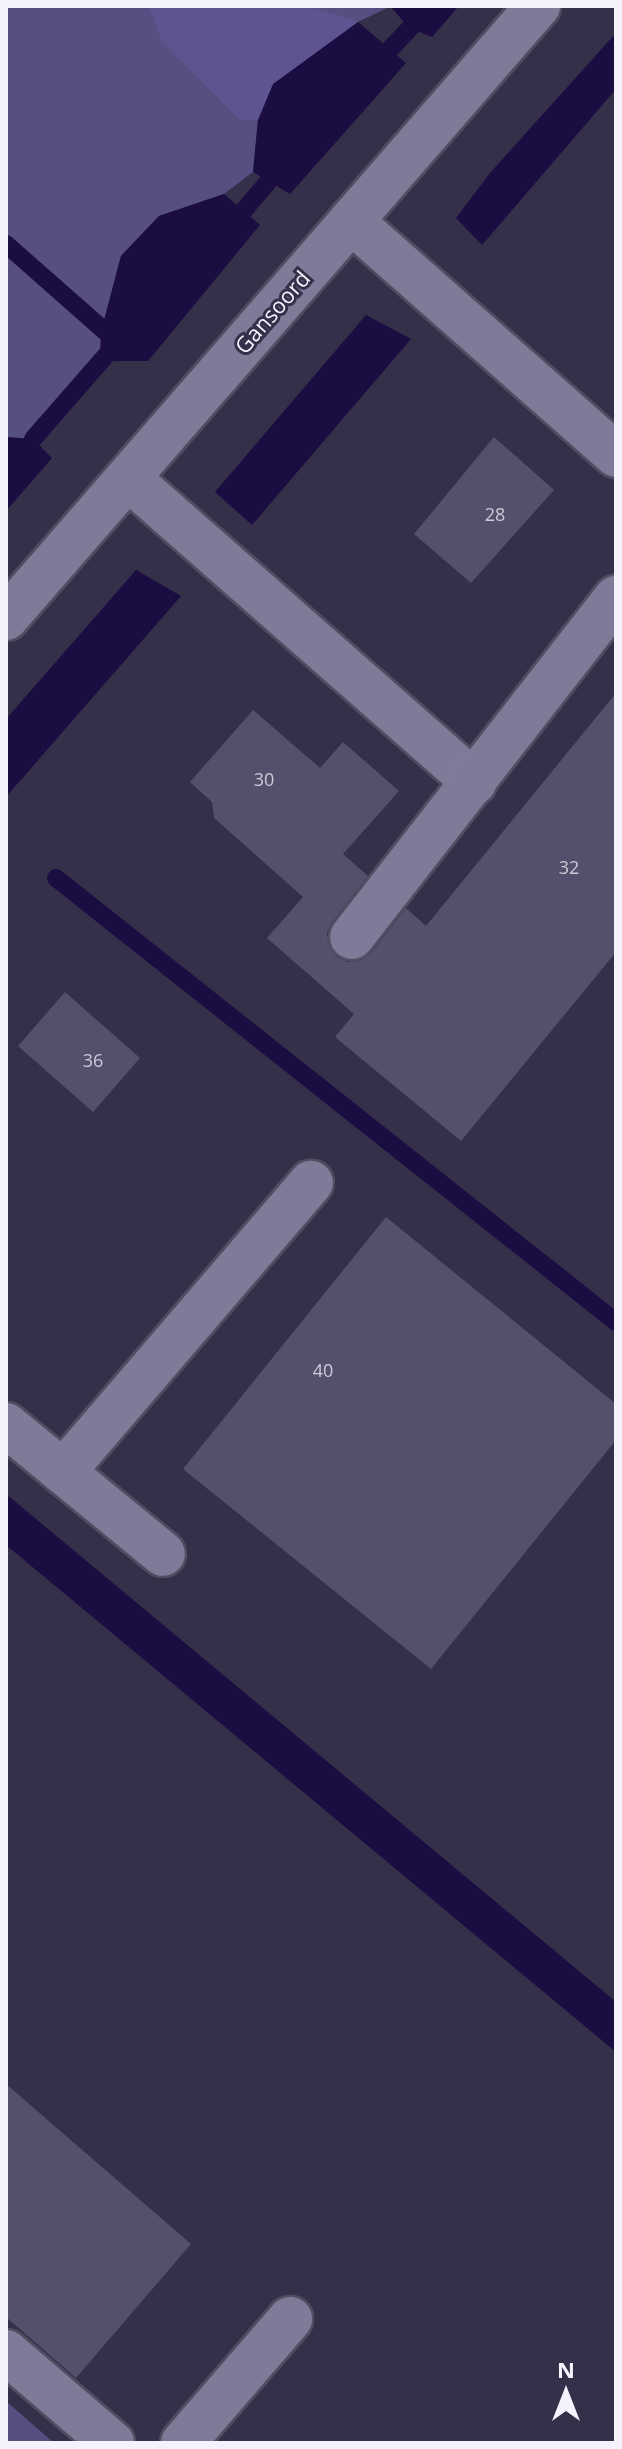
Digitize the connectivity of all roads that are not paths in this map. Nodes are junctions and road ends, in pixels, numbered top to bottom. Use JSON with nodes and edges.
{"nodes":[{"id":1,"x":538,"y":6,"type":"edge"},
{"id":2,"x":351,"y":221,"type":"junction"},
{"id":3,"x":616,"y":455,"type":"edge"},
{"id":4,"x":128,"y":478,"type":"junction"},
{"id":5,"x":616,"y":598,"type":"edge"},
{"id":6,"x":6,"y":618,"type":"edge"},
{"id":7,"x":474,"y":782,"type":"junction"},
{"id":8,"x":352,"y":937,"type":"dead end"},
{"id":9,"x":311,"y":1183,"type":"dead end"},
{"id":10,"x":6,"y":1425,"type":"edge"},
{"id":11,"x":63,"y":1472,"type":"junction"},
{"id":12,"x":163,"y":1554,"type":"dead end"},
{"id":13,"x":290,"y":2319,"type":"dead end"},
{"id":14,"x":6,"y":2352,"type":"edge"},
{"id":15,"x":112,"y":2443,"type":"edge"},
{"id":16,"x":183,"y":2443,"type":"edge"}],
"edges":[{"from":1,"to":2,"type":"street","name":"Gansoord"},
{"from":2,"to":3,"type":"street"},
{"from":2,"to":4,"type":"street","name":"Gansoord"},
{"from":4,"to":6,"type":"street","name":"Gansoord"},
{"from":4,"to":7,"type":"street"},
{"from":5,"to":7,"type":"street"},
{"from":7,"to":8,"type":"street"},
{"from":9,"to":11,"type":"street"},
{"from":10,"to":11,"type":"street"},
{"from":11,"to":12,"type":"street"},
{"from":13,"to":16,"type":"street"},
{"from":14,"to":15,"type":"street"}]}
